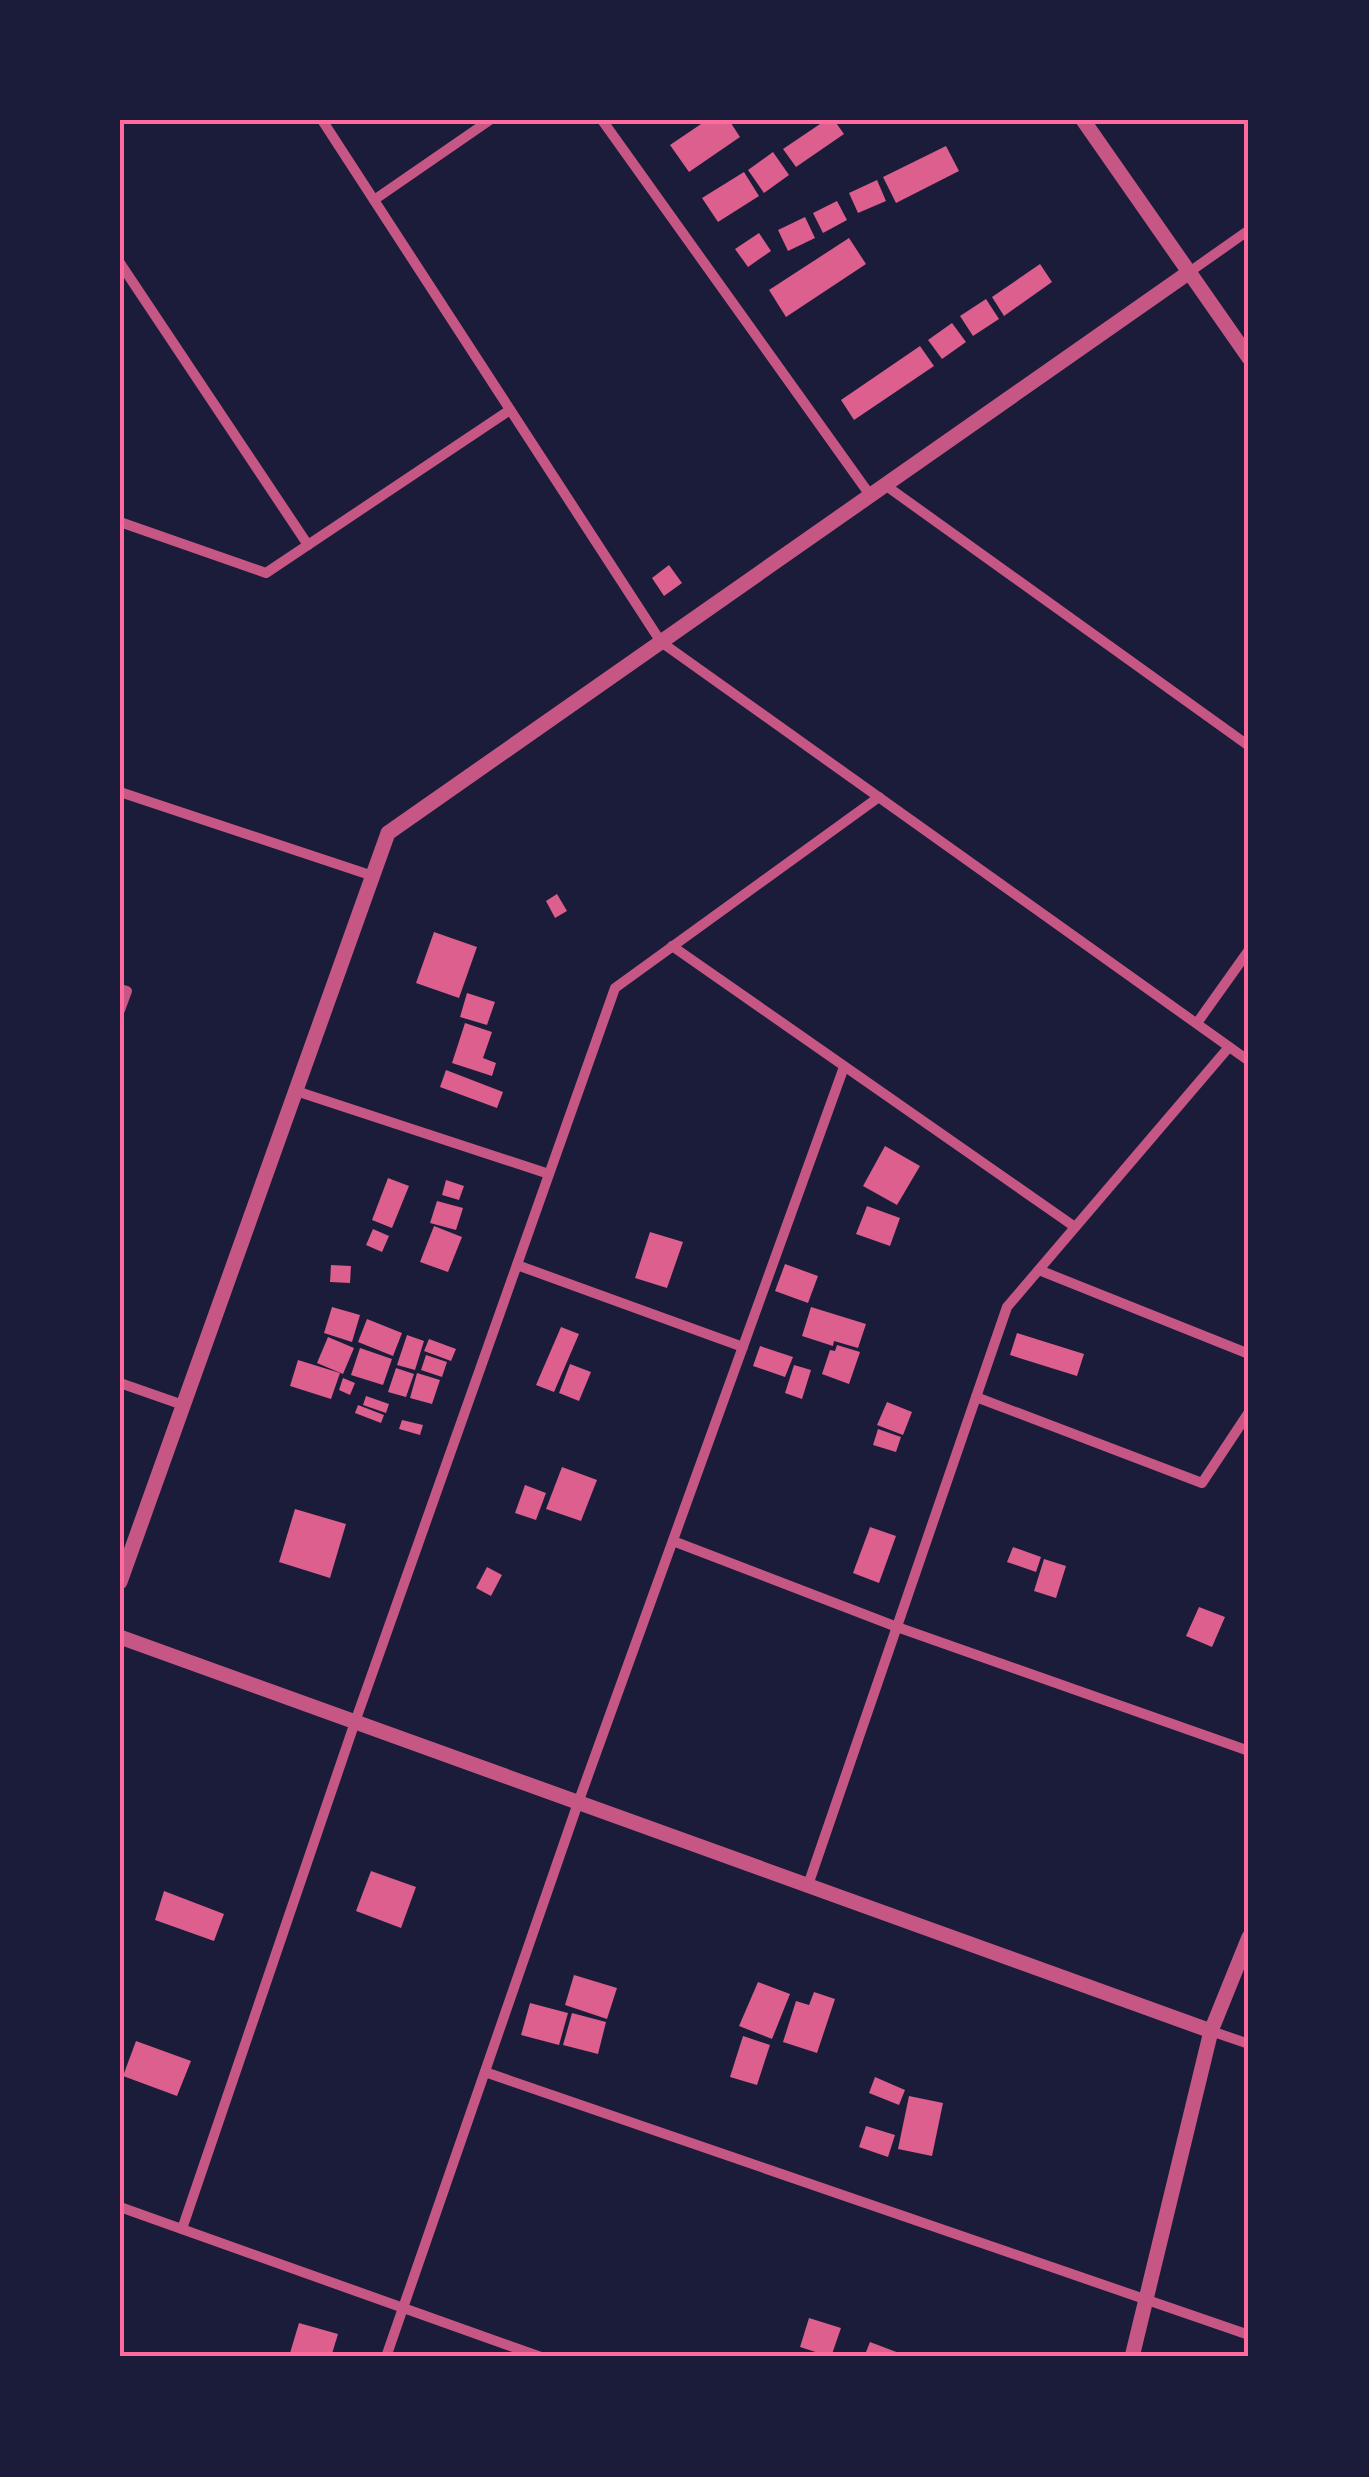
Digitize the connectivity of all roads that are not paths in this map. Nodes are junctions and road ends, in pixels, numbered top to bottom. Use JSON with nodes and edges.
{"nodes":[{"id":1,"x":322,"y":120,"type":"edge"},
{"id":2,"x":490,"y":120,"type":"edge"},
{"id":3,"x":602,"y":120,"type":"edge"},
{"id":4,"x":1083,"y":120,"type":"edge"},
{"id":5,"x":374,"y":200,"type":"junction"},
{"id":6,"x":1249,"y":230,"type":"edge"},
{"id":7,"x":120,"y":264,"type":"edge"},
{"id":8,"x":1188,"y":273,"type":"junction"},
{"id":9,"x":1249,"y":358,"type":"edge"},
{"id":10,"x":510,"y":410,"type":"junction"},
{"id":11,"x":878,"y":490,"type":"junction"},
{"id":12,"x":120,"y":522,"type":"edge"},
{"id":13,"x":308,"y":545,"type":"junction"},
{"id":14,"x":661,"y":642,"type":"junction"},
{"id":15,"x":1249,"y":746,"type":"edge"},
{"id":16,"x":120,"y":792,"type":"edge"},
{"id":17,"x":879,"y":797,"type":"junction"},
{"id":18,"x":373,"y":876,"type":"junction"},
{"id":19,"x":672,"y":946,"type":"junction"},
{"id":20,"x":1249,"y":950,"type":"edge"},
{"id":21,"x":120,"y":988,"type":"edge"},
{"id":22,"x":120,"y":1010,"type":"edge"},
{"id":23,"x":1197,"y":1023,"type":"junction"},
{"id":24,"x":1229,"y":1046,"type":"junction"},
{"id":25,"x":1249,"y":1060,"type":"edge"},
{"id":26,"x":844,"y":1067,"type":"junction"},
{"id":27,"x":296,"y":1091,"type":"junction"},
{"id":28,"x":549,"y":1174,"type":"junction"},
{"id":29,"x":1075,"y":1228,"type":"junction"},
{"id":30,"x":517,"y":1265,"type":"junction"},
{"id":31,"x":1039,"y":1270,"type":"junction"},
{"id":32,"x":743,"y":1347,"type":"junction"},
{"id":33,"x":1249,"y":1354,"type":"edge"},
{"id":34,"x":120,"y":1383,"type":"edge"},
{"id":35,"x":976,"y":1398,"type":"junction"},
{"id":36,"x":183,"y":1405,"type":"junction"},
{"id":37,"x":1249,"y":1412,"type":"edge"},
{"id":38,"x":673,"y":1540,"type":"junction"},
{"id":39,"x":120,"y":1582,"type":"edge"},
{"id":40,"x":897,"y":1628,"type":"junction"},
{"id":41,"x":120,"y":1638,"type":"edge"},
{"id":42,"x":355,"y":1722,"type":"junction"},
{"id":43,"x":1249,"y":1750,"type":"edge"},
{"id":44,"x":578,"y":1802,"type":"junction"},
{"id":45,"x":808,"y":1885,"type":"junction"},
{"id":46,"x":1249,"y":1936,"type":"edge"},
{"id":47,"x":1211,"y":2030,"type":"junction"},
{"id":48,"x":1249,"y":2044,"type":"edge"},
{"id":49,"x":484,"y":2072,"type":"junction"},
{"id":50,"x":120,"y":2208,"type":"edge"},
{"id":51,"x":182,"y":2230,"type":"junction"},
{"id":52,"x":1146,"y":2300,"type":"junction"},
{"id":53,"x":403,"y":2308,"type":"junction"},
{"id":54,"x":1249,"y":2335,"type":"edge"},
{"id":55,"x":386,"y":2357,"type":"edge"},
{"id":56,"x":541,"y":2357,"type":"edge"},
{"id":57,"x":1132,"y":2357,"type":"edge"}],
"edges":[{"from":1,"to":5,"type":"street"},
{"from":2,"to":5,"type":"street"},
{"from":3,"to":11,"type":"street"},
{"from":4,"to":8,"type":"street"},
{"from":5,"to":10,"type":"street"},
{"from":6,"to":8,"type":"street"},
{"from":7,"to":13,"type":"street"},
{"from":8,"to":9,"type":"street"},
{"from":8,"to":11,"type":"street"},
{"from":10,"to":13,"type":"street"},
{"from":10,"to":14,"type":"street"},
{"from":11,"to":14,"type":"street"},
{"from":11,"to":15,"type":"street"},
{"from":12,"to":13,"type":"street"},
{"from":14,"to":17,"type":"street"},
{"from":14,"to":18,"type":"street"},
{"from":16,"to":18,"type":"street"},
{"from":17,"to":19,"type":"street"},
{"from":17,"to":23,"type":"street"},
{"from":18,"to":27,"type":"street"},
{"from":19,"to":26,"type":"street"},
{"from":19,"to":28,"type":"street"},
{"from":20,"to":23,"type":"street"},
{"from":21,"to":22,"type":"street"},
{"from":23,"to":24,"type":"street"},
{"from":24,"to":25,"type":"street"},
{"from":24,"to":29,"type":"street"},
{"from":26,"to":29,"type":"street"},
{"from":26,"to":32,"type":"street"},
{"from":27,"to":28,"type":"street"},
{"from":27,"to":36,"type":"street"},
{"from":28,"to":30,"type":"street"},
{"from":29,"to":31,"type":"street"},
{"from":30,"to":32,"type":"street"},
{"from":30,"to":42,"type":"street"},
{"from":31,"to":33,"type":"street"},
{"from":31,"to":35,"type":"street"},
{"from":32,"to":38,"type":"street"},
{"from":34,"to":36,"type":"street"},
{"from":35,"to":37,"type":"street"},
{"from":35,"to":40,"type":"street"},
{"from":36,"to":39,"type":"street"},
{"from":38,"to":40,"type":"street"},
{"from":38,"to":44,"type":"street"},
{"from":40,"to":43,"type":"street"},
{"from":40,"to":45,"type":"street"},
{"from":41,"to":42,"type":"street"},
{"from":42,"to":44,"type":"street"},
{"from":42,"to":51,"type":"street"},
{"from":44,"to":45,"type":"street"},
{"from":44,"to":49,"type":"street"},
{"from":45,"to":47,"type":"street"},
{"from":46,"to":47,"type":"street"},
{"from":47,"to":48,"type":"street"},
{"from":47,"to":52,"type":"street"},
{"from":49,"to":52,"type":"street"},
{"from":49,"to":53,"type":"street"},
{"from":50,"to":51,"type":"street"},
{"from":51,"to":53,"type":"street"},
{"from":52,"to":54,"type":"street"},
{"from":52,"to":57,"type":"street"},
{"from":53,"to":55,"type":"street"},
{"from":53,"to":56,"type":"street"}]}
